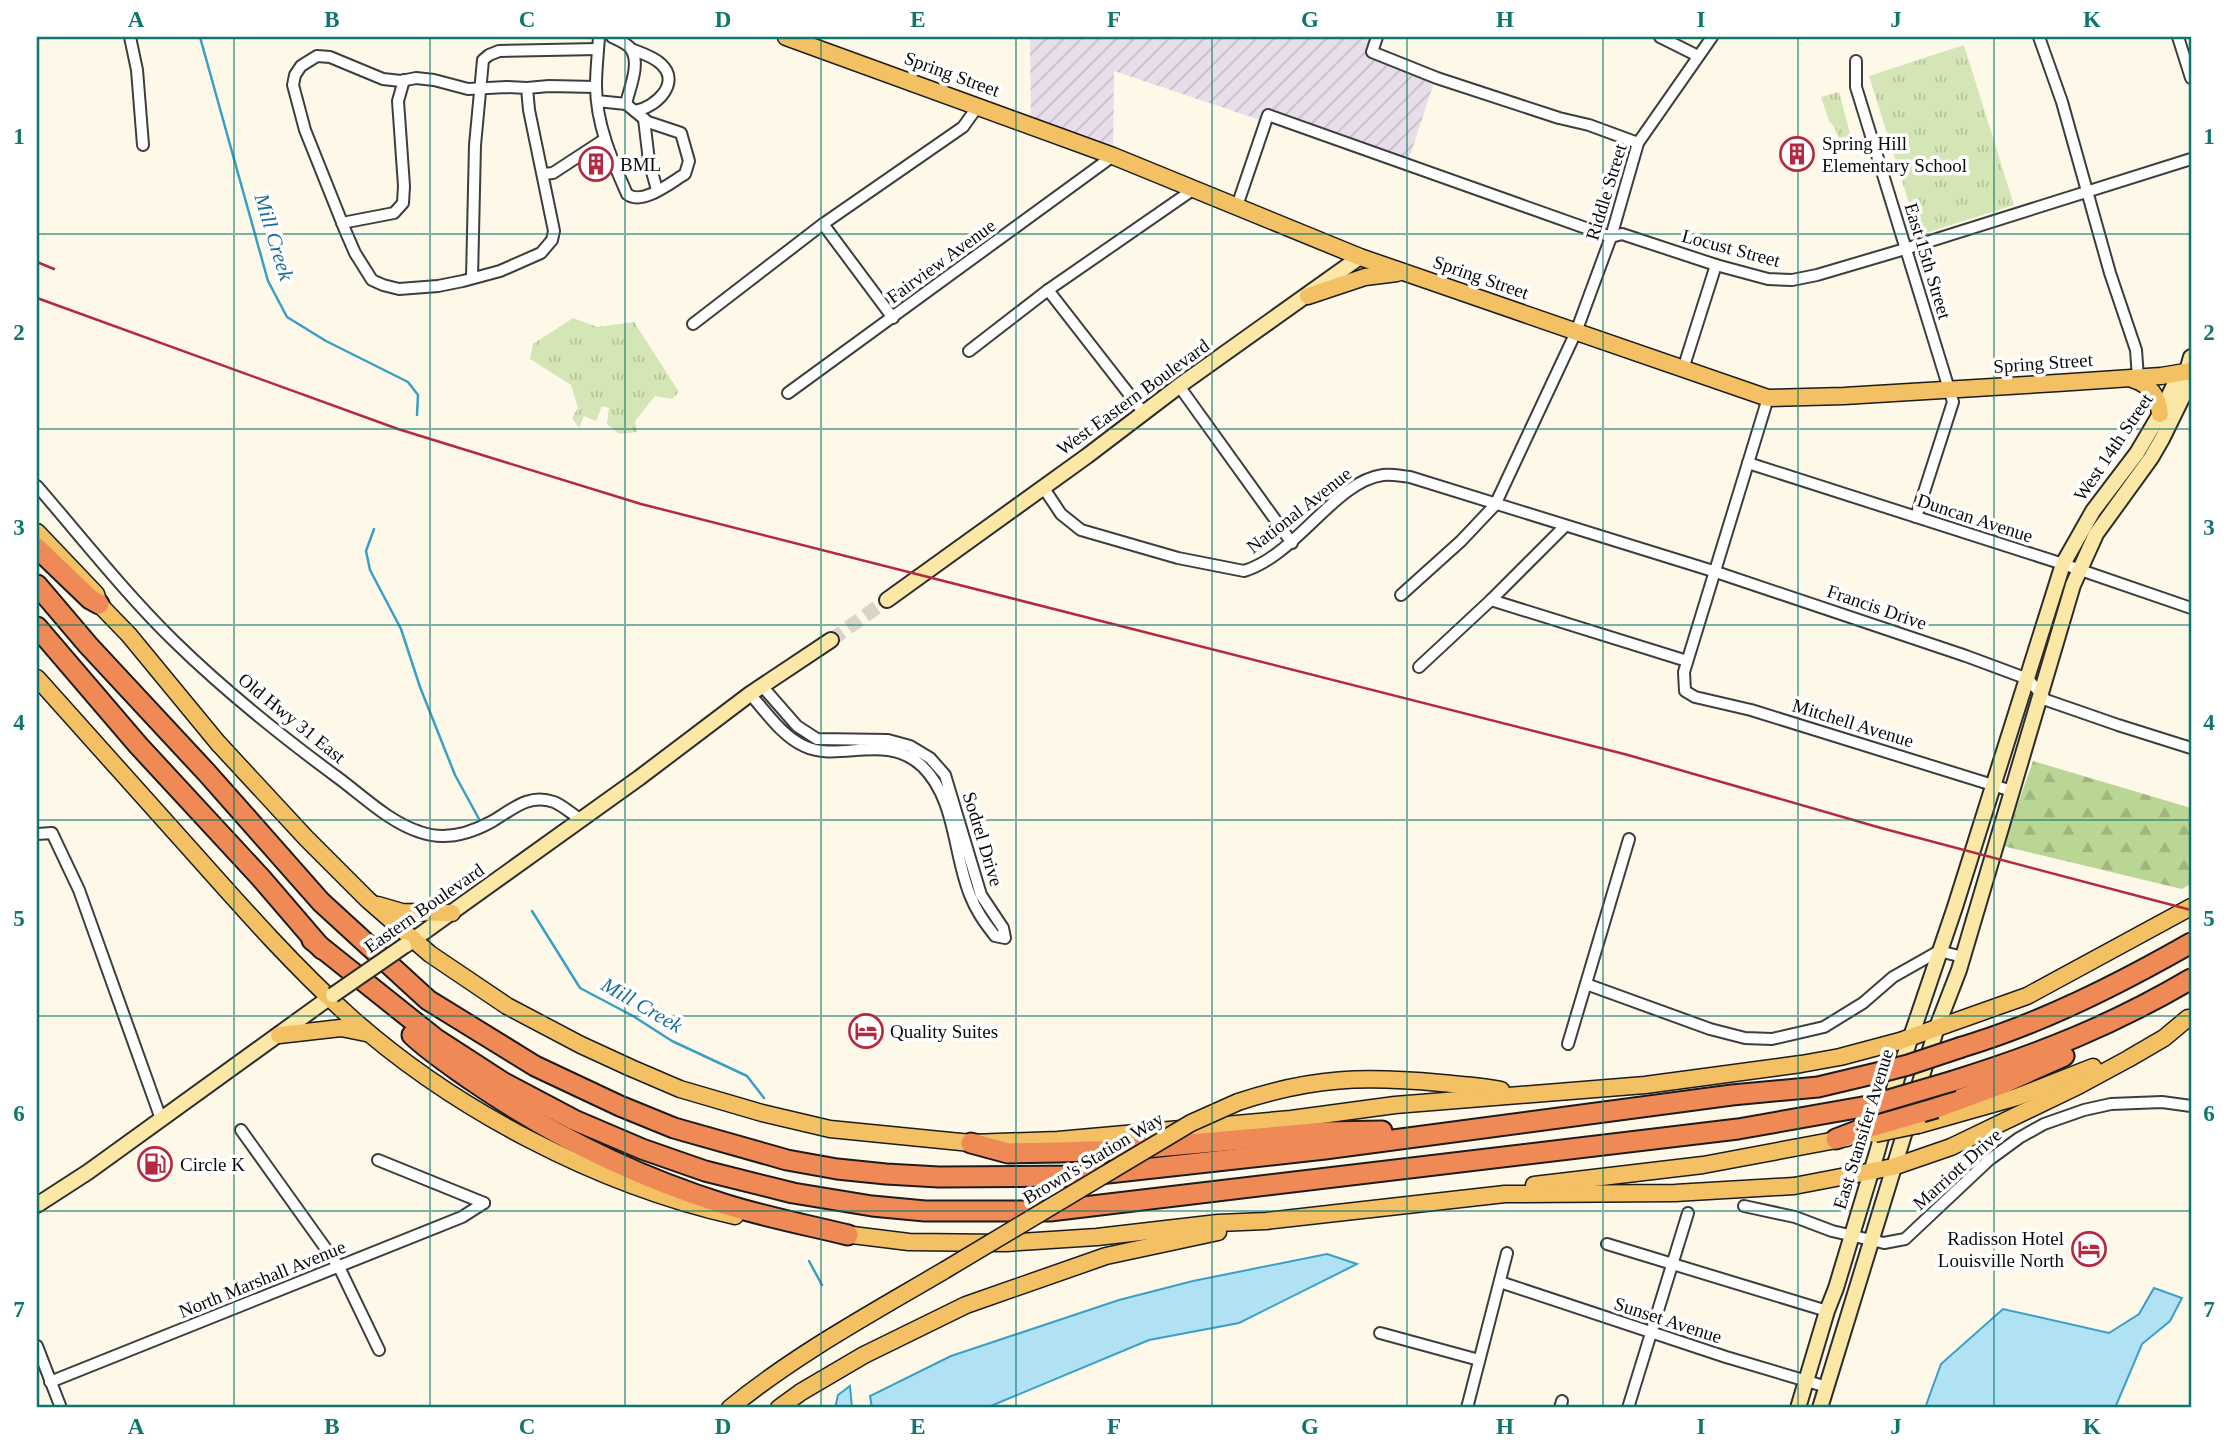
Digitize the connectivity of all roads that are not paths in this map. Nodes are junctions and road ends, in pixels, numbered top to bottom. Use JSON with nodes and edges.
{"nodes":[{"id":1,"x":130,"y":37,"type":"edge"},
{"id":2,"x":599,"y":37,"type":"edge"},
{"id":3,"x":612,"y":37,"type":"edge"},
{"id":4,"x":786,"y":37,"type":"edge"},
{"id":5,"x":1377,"y":37,"type":"edge"},
{"id":6,"x":1660,"y":37,"type":"edge"},
{"id":7,"x":1712,"y":37,"type":"edge"},
{"id":8,"x":2039,"y":37,"type":"edge"},
{"id":9,"x":2178,"y":37,"type":"edge"},
{"id":10,"x":598,"y":49,"type":"junction"},
{"id":11,"x":631,"y":49,"type":"junction"},
{"id":12,"x":1698,"y":56,"type":"junction"},
{"id":13,"x":1856,"y":61,"type":"dead end"},
{"id":14,"x":2191,"y":78,"type":"edge"},
{"id":15,"x":404,"y":80,"type":"junction"},
{"id":16,"x":596,"y":87,"type":"junction"},
{"id":17,"x":527,"y":88,"type":"junction"},
{"id":18,"x":480,"y":90,"type":"junction"},
{"id":19,"x":597,"y":101,"type":"junction"},
{"id":20,"x":978,"y":106,"type":"junction"},
{"id":21,"x":630,"y":108,"type":"junction"},
{"id":22,"x":644,"y":119,"type":"junction"},
{"id":23,"x":605,"y":139,"type":"junction"},
{"id":24,"x":1638,"y":143,"type":"junction"},
{"id":25,"x":143,"y":145,"type":"dead end"},
{"id":26,"x":1114,"y":156,"type":"junction"},
{"id":27,"x":2191,"y":159,"type":"edge"},
{"id":28,"x":543,"y":174,"type":"junction"},
{"id":29,"x":1194,"y":189,"type":"junction"},
{"id":30,"x":657,"y":190,"type":"junction"},
{"id":31,"x":2087,"y":192,"type":"junction"},
{"id":32,"x":1237,"y":206,"type":"junction"},
{"id":33,"x":342,"y":223,"type":"junction"},
{"id":34,"x":823,"y":224,"type":"junction"},
{"id":35,"x":1611,"y":237,"type":"junction"},
{"id":36,"x":1905,"y":249,"type":"junction"},
{"id":37,"x":1360,"y":257,"type":"junction"},
{"id":38,"x":1716,"y":265,"type":"junction"},
{"id":39,"x":1404,"y":272,"type":"junction"},
{"id":40,"x":472,"y":278,"type":"junction"},
{"id":41,"x":1048,"y":290,"type":"junction"},
{"id":42,"x":1308,"y":296,"type":"junction"},
{"id":43,"x":893,"y":317,"type":"junction"},
{"id":44,"x":693,"y":324,"type":"dead end"},
{"id":45,"x":1576,"y":332,"type":"junction"},
{"id":46,"x":969,"y":351,"type":"dead end"},
{"id":47,"x":2190,"y":366,"type":"edge"},
{"id":48,"x":1683,"y":369,"type":"junction"},
{"id":49,"x":2134,"y":378,"type":"junction"},
{"id":50,"x":1179,"y":386,"type":"junction"},
{"id":51,"x":1948,"y":390,"type":"junction"},
{"id":52,"x":788,"y":393,"type":"dead end"},
{"id":53,"x":1769,"y":398,"type":"junction"},
{"id":54,"x":1143,"y":412,"type":"junction"},
{"id":55,"x":2160,"y":414,"type":"junction"},
{"id":56,"x":1748,"y":463,"type":"junction"},
{"id":57,"x":37,"y":486,"type":"edge"},
{"id":58,"x":1043,"y":487,"type":"junction"},
{"id":59,"x":1495,"y":505,"type":"junction"},
{"id":60,"x":1916,"y":517,"type":"junction"},
{"id":61,"x":1565,"y":526,"type":"junction"},
{"id":62,"x":37,"y":532,"type":"edge"},
{"id":63,"x":1292,"y":543,"type":"junction"},
{"id":64,"x":37,"y":548,"type":"edge"},
{"id":65,"x":2063,"y":564,"type":"junction"},
{"id":66,"x":2079,"y":569,"type":"junction"},
{"id":67,"x":1713,"y":571,"type":"junction"},
{"id":68,"x":37,"y":585,"type":"edge"},
{"id":69,"x":1401,"y":595,"type":"dead end"},
{"id":70,"x":887,"y":600,"type":"tunnel mouth"},
{"id":71,"x":1491,"y":600,"type":"junction"},
{"id":72,"x":99,"y":604,"type":"junction"},
{"id":73,"x":2191,"y":608,"type":"edge"},
{"id":74,"x":37,"y":626,"type":"edge"},
{"id":75,"x":831,"y":640,"type":"tunnel mouth"},
{"id":76,"x":1687,"y":661,"type":"junction"},
{"id":77,"x":1419,"y":667,"type":"dead end"},
{"id":78,"x":37,"y":678,"type":"edge"},
{"id":79,"x":2028,"y":679,"type":"junction"},
{"id":80,"x":756,"y":690,"type":"junction"},
{"id":81,"x":2040,"y":694,"type":"junction"},
{"id":82,"x":2191,"y":748,"type":"edge"},
{"id":83,"x":1994,"y":786,"type":"junction"},
{"id":84,"x":2012,"y":791,"type":"junction"},
{"id":85,"x":580,"y":820,"type":"junction"},
{"id":86,"x":37,"y":834,"type":"edge"},
{"id":87,"x":1629,"y":839,"type":"dead end"},
{"id":88,"x":1969,"y":862,"type":"joint"},
{"id":89,"x":1988,"y":869,"type":"joint"},
{"id":90,"x":372,"y":903,"type":"junction"},
{"id":91,"x":2191,"y":907,"type":"edge"},
{"id":92,"x":452,"y":913,"type":"junction"},
{"id":93,"x":312,"y":940,"type":"junction"},
{"id":94,"x":408,"y":943,"type":"junction"},
{"id":95,"x":2191,"y":943,"type":"edge"},
{"id":96,"x":1939,"y":951,"type":"junction"},
{"id":97,"x":1963,"y":957,"type":"junction"},
{"id":98,"x":2191,"y":979,"type":"edge"},
{"id":99,"x":1586,"y":984,"type":"junction"},
{"id":100,"x":332,"y":996,"type":"junction"},
{"id":101,"x":2190,"y":1017,"type":"edge"},
{"id":102,"x":2117,"y":1021,"type":"junction"},
{"id":103,"x":1937,"y":1027,"type":"junction"},
{"id":104,"x":279,"y":1035,"type":"junction"},
{"id":105,"x":374,"y":1036,"type":"junction"},
{"id":106,"x":1911,"y":1037,"type":"junction"},
{"id":107,"x":1568,"y":1044,"type":"dead end"},
{"id":108,"x":1520,"y":1095,"type":"junction"},
{"id":109,"x":2191,"y":1106,"type":"edge"},
{"id":110,"x":161,"y":1119,"type":"junction"},
{"id":111,"x":241,"y":1130,"type":"dead end"},
{"id":112,"x":1858,"y":1134,"type":"junction"},
{"id":113,"x":1415,"y":1136,"type":"junction"},
{"id":114,"x":1836,"y":1139,"type":"joint"},
{"id":115,"x":971,"y":1143,"type":"junction"},
{"id":116,"x":377,"y":1160,"type":"dead end"},
{"id":117,"x":1893,"y":1167,"type":"junction"},
{"id":118,"x":1871,"y":1172,"type":"junction"},
{"id":119,"x":1505,"y":1194,"type":"junction"},
{"id":120,"x":39,"y":1203,"type":"edge"},
{"id":121,"x":1744,"y":1206,"type":"dead end"},
{"id":122,"x":1688,"y":1213,"type":"dead end"},
{"id":123,"x":1266,"y":1221,"type":"junction"},
{"id":124,"x":848,"y":1235,"type":"junction"},
{"id":125,"x":1852,"y":1236,"type":"junction"},
{"id":126,"x":1871,"y":1240,"type":"junction"},
{"id":127,"x":1607,"y":1244,"type":"dead end"},
{"id":128,"x":1507,"y":1253,"type":"dead end"},
{"id":129,"x":1671,"y":1264,"type":"junction"},
{"id":130,"x":340,"y":1267,"type":"junction"},
{"id":131,"x":1500,"y":1282,"type":"junction"},
{"id":132,"x":1826,"y":1311,"type":"junction"},
{"id":133,"x":1380,"y":1333,"type":"dead end"},
{"id":134,"x":1651,"y":1333,"type":"junction"},
{"id":135,"x":379,"y":1350,"type":"dead end"},
{"id":136,"x":38,"y":1353,"type":"edge"},
{"id":137,"x":1479,"y":1360,"type":"junction"},
{"id":138,"x":1807,"y":1381,"type":"junction"},
{"id":139,"x":50,"y":1382,"type":"junction"},
{"id":140,"x":1827,"y":1387,"type":"junction"},
{"id":141,"x":61,"y":1408,"type":"edge"},
{"id":142,"x":730,"y":1408,"type":"edge"},
{"id":143,"x":779,"y":1408,"type":"edge"},
{"id":144,"x":1467,"y":1408,"type":"edge"},
{"id":145,"x":1628,"y":1408,"type":"edge"},
{"id":146,"x":1798,"y":1408,"type":"edge"},
{"id":147,"x":1820,"y":1408,"type":"edge"}],
"edges":[{"from":1,"to":25,"type":"street"},
{"from":2,"to":10,"type":"street"},
{"from":3,"to":11,"type":"street"},
{"from":4,"to":20,"type":"main road","name":"Spring Street"},
{"from":5,"to":24,"type":"street"},
{"from":6,"to":12,"type":"street"},
{"from":7,"to":12,"type":"street","name":"Riddle Street"},
{"from":8,"to":31,"type":"street"},
{"from":9,"to":14,"type":"street"},
{"from":10,"to":16,"type":"street"},
{"from":10,"to":18,"type":"street"},
{"from":11,"to":21,"type":"street"},
{"from":11,"to":21,"type":"street"},
{"from":12,"to":24,"type":"street","name":"Riddle Street"},
{"from":13,"to":36,"type":"street","name":"East 15th Street"},
{"from":15,"to":18,"type":"street"},
{"from":15,"to":33,"type":"street"},
{"from":15,"to":33,"type":"street"},
{"from":16,"to":17,"type":"street"},
{"from":16,"to":19,"type":"street"},
{"from":17,"to":18,"type":"street"},
{"from":17,"to":28,"type":"street"},
{"from":18,"to":40,"type":"street"},
{"from":19,"to":21,"type":"street"},
{"from":19,"to":23,"type":"street"},
{"from":20,"to":26,"type":"main road","name":"Spring Street"},
{"from":20,"to":34,"type":"street"},
{"from":21,"to":22,"type":"street"},
{"from":22,"to":30,"type":"street"},
{"from":22,"to":30,"type":"street"},
{"from":23,"to":28,"type":"street"},
{"from":23,"to":30,"type":"street"},
{"from":24,"to":35,"type":"street","name":"Riddle Street"},
{"from":26,"to":29,"type":"main road","name":"Spring Street"},
{"from":26,"to":43,"type":"street","name":"Fairview Avenue"},
{"from":27,"to":31,"type":"street","name":"Locust Street"},
{"from":28,"to":40,"type":"street"},
{"from":29,"to":32,"type":"main road","name":"Spring Street"},
{"from":29,"to":41,"type":"street"},
{"from":31,"to":36,"type":"street","name":"Locust Street"},
{"from":31,"to":49,"type":"street"},
{"from":32,"to":35,"type":"street","name":"Locust Street"},
{"from":32,"to":37,"type":"main road","name":"Spring Street"},
{"from":33,"to":40,"type":"street"},
{"from":34,"to":43,"type":"street"},
{"from":34,"to":44,"type":"street"},
{"from":35,"to":38,"type":"street","name":"Locust Street"},
{"from":35,"to":45,"type":"street","name":"Riddle Street"},
{"from":36,"to":38,"type":"street","name":"Locust Street"},
{"from":36,"to":51,"type":"street","name":"East 15th Street"},
{"from":37,"to":39,"type":"main road","name":"Spring Street"},
{"from":37,"to":42,"type":"street","name":"West Eastern Boulevard"},
{"from":38,"to":48,"type":"street"},
{"from":39,"to":42,"type":"main road"},
{"from":39,"to":45,"type":"main road","name":"Spring Street"},
{"from":41,"to":46,"type":"street"},
{"from":41,"to":54,"type":"street"},
{"from":42,"to":50,"type":"street","name":"West Eastern Boulevard"},
{"from":43,"to":52,"type":"street","name":"Fairview Avenue"},
{"from":45,"to":48,"type":"main road","name":"Spring Street"},
{"from":45,"to":59,"type":"street","name":"Riddle Street"},
{"from":47,"to":49,"type":"main road","name":"Spring Street"},
{"from":47,"to":55,"type":"street","name":"West 14th Street"},
{"from":47,"to":66,"type":"street","name":"West 14th Street"},
{"from":48,"to":53,"type":"main road","name":"Spring Street"},
{"from":49,"to":51,"type":"main road","name":"Spring Street"},
{"from":49,"to":55,"type":"main road"},
{"from":50,"to":54,"type":"street","name":"West Eastern Boulevard"},
{"from":50,"to":63,"type":"street"},
{"from":51,"to":53,"type":"main road","name":"Spring Street"},
{"from":51,"to":60,"type":"street","name":"East 15th Street"},
{"from":53,"to":56,"type":"street"},
{"from":54,"to":58,"type":"street","name":"West Eastern Boulevard"},
{"from":55,"to":65,"type":"street","name":"West 14th Street"},
{"from":56,"to":60,"type":"street","name":"Duncan Avenue"},
{"from":56,"to":67,"type":"street"},
{"from":57,"to":85,"type":"street","name":"Old Hwy 31 East"},
{"from":58,"to":63,"type":"street","name":"National Avenue"},
{"from":58,"to":70,"type":"street","name":"West Eastern Boulevard"},
{"from":59,"to":61,"type":"street","name":"National Avenue"},
{"from":59,"to":63,"type":"street","name":"National Avenue"},
{"from":59,"to":69,"type":"street","name":"Riddle Street"},
{"from":60,"to":65,"type":"street","name":"Duncan Avenue"},
{"from":61,"to":67,"type":"street","name":"National Avenue"},
{"from":61,"to":71,"type":"street"},
{"from":62,"to":72,"type":"main road"},
{"from":64,"to":72,"type":"highway"},
{"from":65,"to":66,"type":"street","name":"Duncan Avenue"},
{"from":65,"to":79,"type":"street","name":"West 14th Street"},
{"from":66,"to":73,"type":"street","name":"Duncan Avenue"},
{"from":66,"to":81,"type":"street","name":"West 14th Street"},
{"from":67,"to":76,"type":"street"},
{"from":67,"to":79,"type":"street","name":"Francis Drive"},
{"from":68,"to":113,"type":"highway"},
{"from":71,"to":76,"type":"street"},
{"from":71,"to":77,"type":"street"},
{"from":72,"to":90,"type":"main road"},
{"from":74,"to":93,"type":"highway"},
{"from":75,"to":80,"type":"street","name":"Eastern Boulevard"},
{"from":76,"to":83,"type":"street","name":"Mitchell Avenue"},
{"from":78,"to":100,"type":"main road"},
{"from":79,"to":81,"type":"street"},
{"from":79,"to":83,"type":"street","name":"West 14th Street"},
{"from":80,"to":80,"type":"street","name":"Sodrel Drive"},
{"from":80,"to":85,"type":"street","name":"Eastern Boulevard"},
{"from":81,"to":82,"type":"street"},
{"from":81,"to":84,"type":"street","name":"West 14th Street"},
{"from":83,"to":84,"type":"street","name":"Mitchell Avenue"},
{"from":83,"to":88,"type":"street","name":"West 14th Street"},
{"from":84,"to":89,"type":"street","name":"West 14th Street"},
{"from":85,"to":92,"type":"street","name":"Eastern Boulevard"},
{"from":86,"to":110,"type":"street"},
{"from":87,"to":99,"type":"street"},
{"from":88,"to":96,"type":"street","name":"East Stansifer Avenue"},
{"from":89,"to":97,"type":"street","name":"East Stansifer Avenue"},
{"from":90,"to":92,"type":"main road"},
{"from":90,"to":94,"type":"main road"},
{"from":91,"to":103,"type":"main road"},
{"from":92,"to":94,"type":"street","name":"Eastern Boulevard"},
{"from":93,"to":102,"type":"highway","bridge":true},
{"from":93,"to":124,"type":"highway"},
{"from":94,"to":100,"type":"street","name":"Eastern Boulevard","bridge":true},
{"from":94,"to":115,"type":"main road"},
{"from":95,"to":113,"type":"highway","bridge":true},
{"from":96,"to":97,"type":"street"},
{"from":96,"to":99,"type":"street"},
{"from":96,"to":106,"type":"street","name":"East Stansifer Avenue"},
{"from":97,"to":103,"type":"street","name":"East Stansifer Avenue"},
{"from":98,"to":102,"type":"highway"},
{"from":99,"to":107,"type":"street"},
{"from":100,"to":104,"type":"street","name":"Eastern Boulevard"},
{"from":100,"to":105,"type":"main road"},
{"from":101,"to":112,"type":"main road","bridge":true},
{"from":101,"to":117,"type":"main road"},
{"from":102,"to":112,"type":"highway","bridge":true},
{"from":103,"to":106,"type":"main road"},
{"from":103,"to":117,"type":"street","name":"East Stansifer Avenue"},
{"from":104,"to":105,"type":"main road"},
{"from":104,"to":110,"type":"street","name":"Eastern Boulevard"},
{"from":105,"to":124,"type":"main road"},
{"from":106,"to":108,"type":"main road"},
{"from":106,"to":118,"type":"street","name":"East Stansifer Avenue"},
{"from":108,"to":115,"type":"main road"},
{"from":108,"to":142,"type":"main road","name":"Brown's Station Way","bridge":true},
{"from":109,"to":126,"type":"street","name":"Marriott Drive"},
{"from":110,"to":120,"type":"street","name":"Eastern Boulevard"},
{"from":111,"to":130,"type":"street"},
{"from":112,"to":114,"type":"highway"},
{"from":113,"to":115,"type":"highway"},
{"from":114,"to":119,"type":"main road"},
{"from":116,"to":130,"type":"street","name":"North Marshall Avenue"},
{"from":117,"to":118,"type":"main road"},
{"from":117,"to":126,"type":"street","name":"East Stansifer Avenue"},
{"from":118,"to":119,"type":"main road"},
{"from":118,"to":125,"type":"street","name":"East Stansifer Avenue"},
{"from":119,"to":123,"type":"main road"},
{"from":121,"to":125,"type":"street","name":"Marriott Drive"},
{"from":122,"to":129,"type":"street"},
{"from":123,"to":124,"type":"main road"},
{"from":123,"to":143,"type":"main road"},
{"from":125,"to":126,"type":"street","name":"Marriott Drive"},
{"from":125,"to":132,"type":"street","name":"East Stansifer Avenue"},
{"from":126,"to":140,"type":"street","name":"East Stansifer Avenue"},
{"from":127,"to":129,"type":"street"},
{"from":128,"to":131,"type":"street"},
{"from":129,"to":132,"type":"street"},
{"from":129,"to":134,"type":"street"},
{"from":130,"to":135,"type":"street"},
{"from":130,"to":139,"type":"street","name":"North Marshall Avenue"},
{"from":131,"to":134,"type":"street","name":"Sunset Avenue"},
{"from":131,"to":137,"type":"street"},
{"from":132,"to":138,"type":"street","name":"East Stansifer Avenue"},
{"from":133,"to":137,"type":"street"},
{"from":134,"to":138,"type":"street","name":"Sunset Avenue"},
{"from":134,"to":145,"type":"street"},
{"from":136,"to":139,"type":"street"},
{"from":137,"to":144,"type":"street"},
{"from":138,"to":140,"type":"street","name":"Sunset Avenue"},
{"from":138,"to":146,"type":"street","name":"East Stansifer Avenue"},
{"from":139,"to":141,"type":"street"},
{"from":140,"to":147,"type":"street","name":"East Stansifer Avenue"}]}
